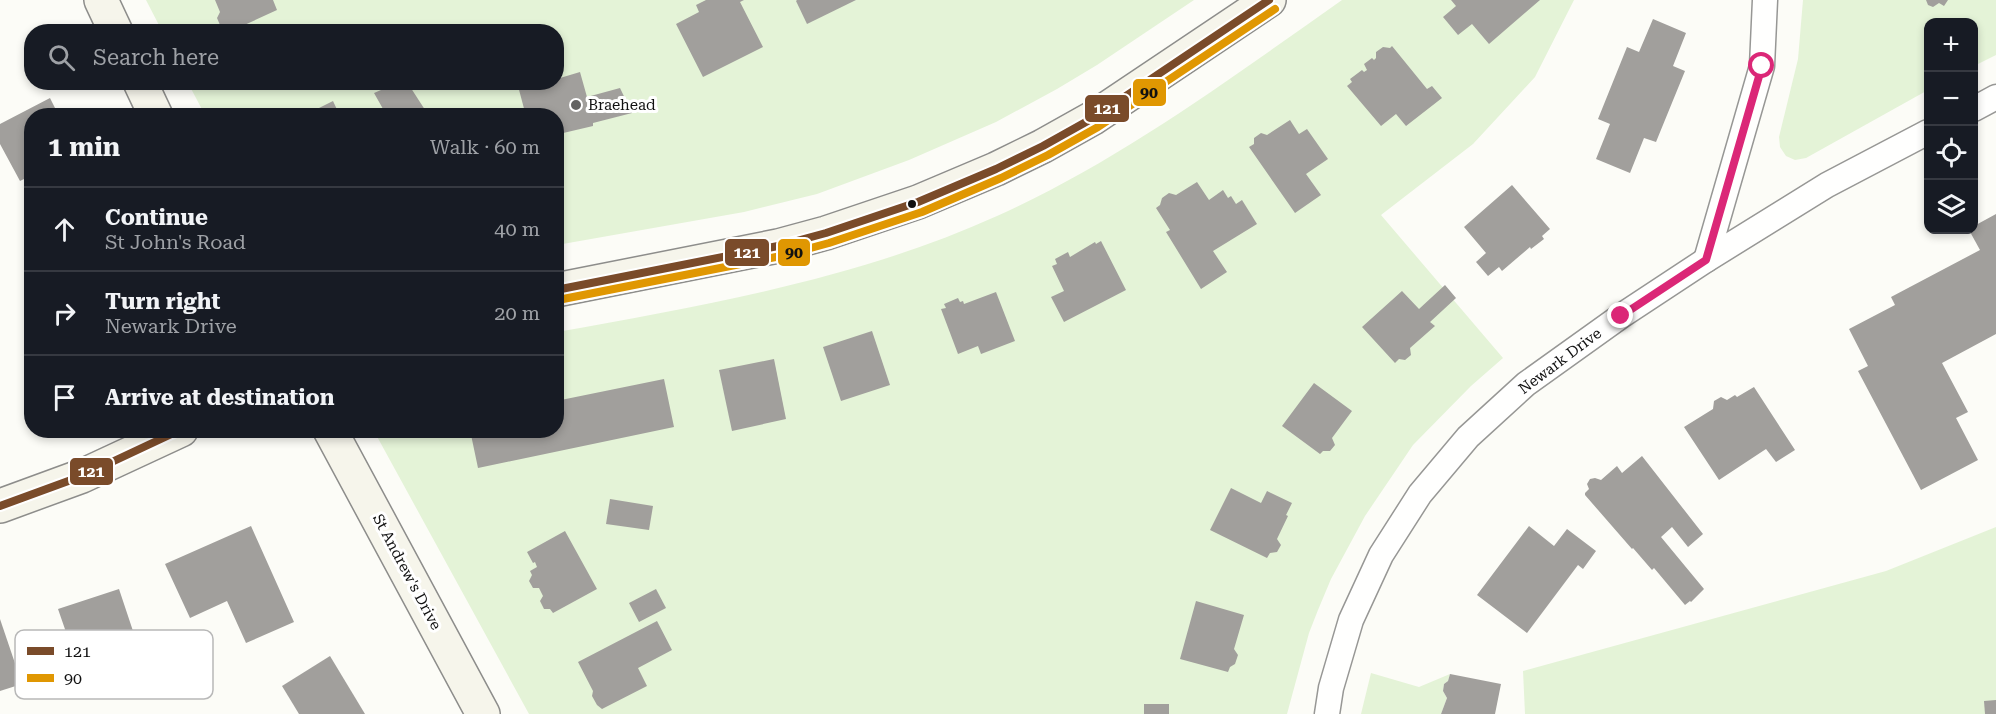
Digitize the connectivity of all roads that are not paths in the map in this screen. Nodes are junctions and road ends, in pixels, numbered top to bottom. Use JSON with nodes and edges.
{"nodes":[{"id":1,"x":101,"y":0,"type":"edge"},
{"id":2,"x":1269,"y":0,"type":"edge"},
{"id":3,"x":1765,"y":0,"type":"edge"},
{"id":4,"x":112,"y":24,"type":"edge"},
{"id":5,"x":144,"y":90,"type":"edge"},
{"id":6,"x":1996,"y":97,"type":"edge"},
{"id":7,"x":1978,"y":107,"type":"edge"},
{"id":8,"x":152,"y":108,"type":"edge"},
{"id":9,"x":1924,"y":135,"type":"edge"},
{"id":10,"x":1706,"y":260,"type":"junction"},
{"id":11,"x":564,"y":288,"type":"edge"},
{"id":12,"x":165,"y":438,"type":"edge"},
{"id":13,"x":334,"y":438,"type":"edge"},
{"id":14,"x":0,"y":506,"type":"edge"},
{"id":15,"x":483,"y":714,"type":"edge"},
{"id":16,"x":1327,"y":714,"type":"edge"}],
"edges":[{"from":1,"to":4,"type":"street"},
{"from":2,"to":11,"type":"street"},
{"from":3,"to":10,"type":"street"},
{"from":5,"to":8,"type":"street"},
{"from":6,"to":7,"type":"street"},
{"from":9,"to":10,"type":"street","name":"Newark Drive"},
{"from":10,"to":16,"type":"street","name":"Newark Drive"},
{"from":12,"to":14,"type":"street"},
{"from":13,"to":15,"type":"street","name":"St Andrew's Drive"}]}
